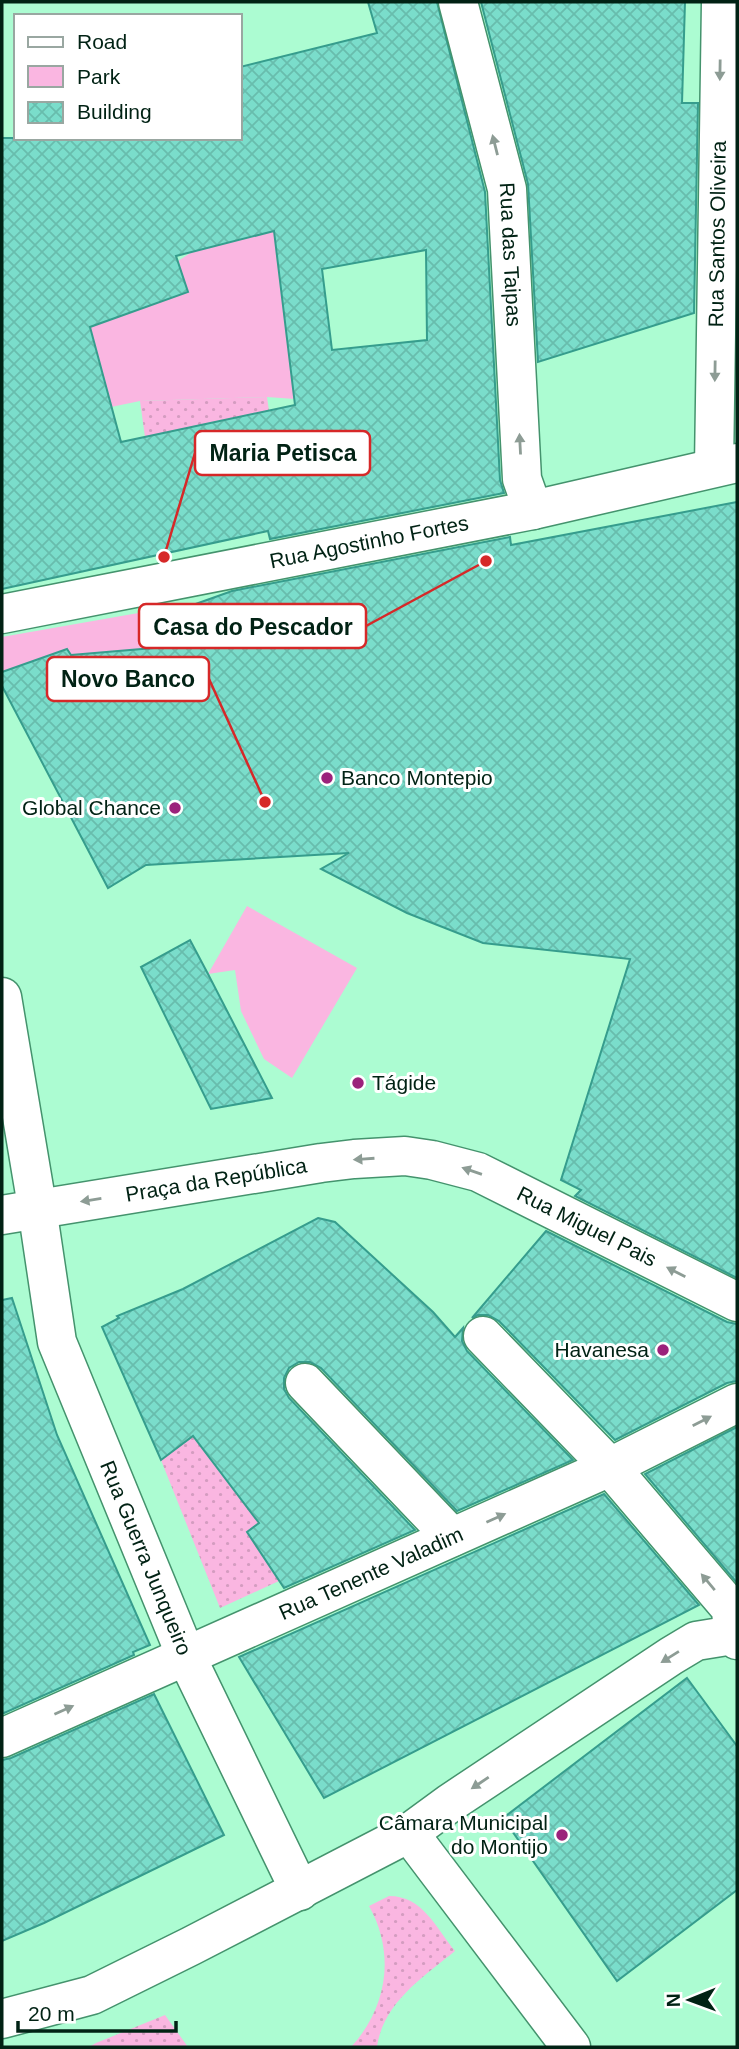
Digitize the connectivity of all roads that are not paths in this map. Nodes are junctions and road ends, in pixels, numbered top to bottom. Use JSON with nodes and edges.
{"nodes":[{"id":1,"x":458,"y":2,"type":"edge"},
{"id":2,"x":721,"y":2,"type":"edge"},
{"id":3,"x":726,"y":465,"type":"edge"},
{"id":4,"x":533,"y":510,"type":"junction"},
{"id":5,"x":2,"y":614,"type":"edge"},
{"id":6,"x":2,"y":997,"type":"edge"},
{"id":7,"x":432,"y":1160,"type":"joint"},
{"id":8,"x":19,"y":1212,"type":"edge"},
{"id":9,"x":737,"y":1302,"type":"edge"},
{"id":10,"x":483,"y":1336,"type":"dead end"},
{"id":11,"x":305,"y":1383,"type":"dead end"},
{"id":12,"x":737,"y":1403,"type":"edge"},
{"id":13,"x":610,"y":1467,"type":"junction"},
{"id":14,"x":452,"y":1537,"type":"junction"},
{"id":15,"x":735,"y":1638,"type":"edge"},
{"id":16,"x":186,"y":1656,"type":"junction"},
{"id":17,"x":2,"y":1738,"type":"edge"},
{"id":18,"x":409,"y":1833,"type":"junction"},
{"id":19,"x":300,"y":1891,"type":"junction"},
{"id":20,"x":2,"y":2019,"type":"edge"},
{"id":21,"x":571,"y":2047,"type":"edge"}],
"edges":[{"from":4,"to":1,"type":"street","name":"Rua das Taipas","one_way":true},
{"from":2,"to":3,"type":"street","name":"Rua Santos Oliveira","one_way":true},
{"from":3,"to":4,"type":"street","name":"Rua Agostinho Fortes"},
{"from":4,"to":5,"type":"street","name":"Rua Agostinho Fortes"},
{"from":6,"to":8,"type":"street","name":"Rua Guerra Junqueiro"},
{"from":7,"to":8,"type":"street","name":"Praça da República","one_way":true},
{"from":9,"to":7,"type":"street","name":"Rua Miguel Pais","one_way":true},
{"from":8,"to":16,"type":"street","name":"Rua Guerra Junqueiro"},
{"from":10,"to":13,"type":"street"},
{"from":11,"to":14,"type":"street"},
{"from":13,"to":12,"type":"street","name":"Rua Tenente Valadim","one_way":true},
{"from":14,"to":13,"type":"street","name":"Rua Tenente Valadim","one_way":true},
{"from":15,"to":13,"type":"street","one_way":true},
{"from":14,"to":16,"type":"street","name":"Rua Tenente Valadim"},
{"from":15,"to":18,"type":"street","one_way":true},
{"from":17,"to":16,"type":"street","name":"Rua Tenente Valadim","one_way":true},
{"from":16,"to":19,"type":"street","name":"Rua Guerra Junqueiro"},
{"from":18,"to":19,"type":"street"},
{"from":18,"to":21,"type":"street"},
{"from":19,"to":20,"type":"street"}]}
